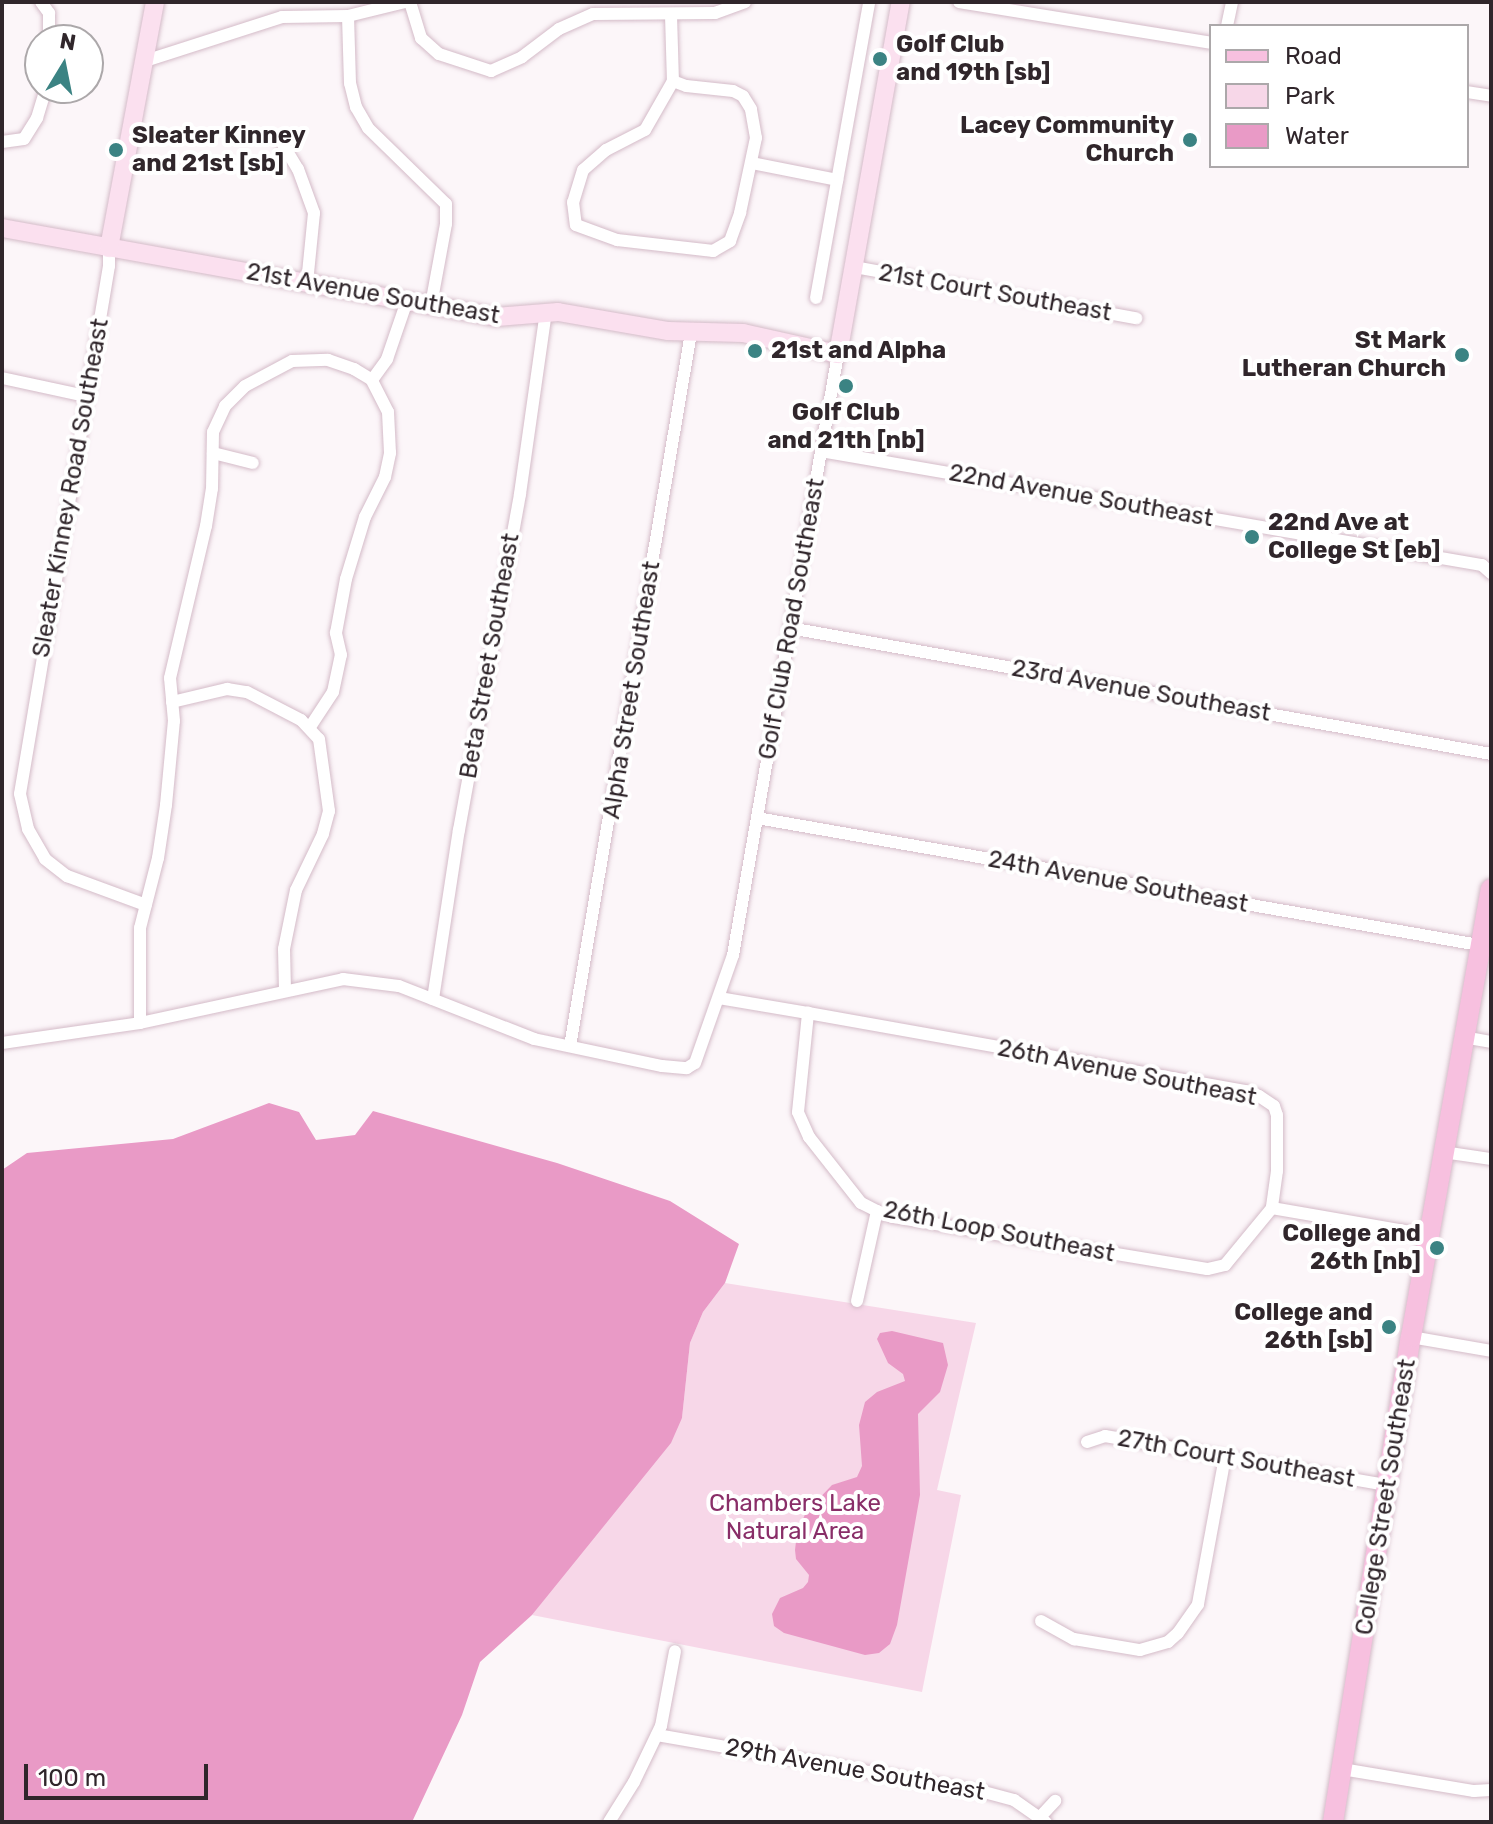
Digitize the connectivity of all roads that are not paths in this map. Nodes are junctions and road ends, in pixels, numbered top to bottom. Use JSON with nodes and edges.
{"nodes":[{"id":1,"x":41,"y":2,"type":"edge"},
{"id":2,"x":155,"y":2,"type":"edge"},
{"id":3,"x":408,"y":2,"type":"edge"},
{"id":4,"x":745,"y":2,"type":"edge"},
{"id":5,"x":869,"y":2,"type":"edge"},
{"id":6,"x":901,"y":2,"type":"edge"},
{"id":7,"x":959,"y":2,"type":"edge"},
{"id":8,"x":1232,"y":2,"type":"edge"},
{"id":9,"x":671,"y":15,"type":"junction"},
{"id":10,"x":348,"y":16,"type":"junction"},
{"id":11,"x":49,"y":24,"type":"edge"},
{"id":12,"x":1227,"y":24,"type":"edge"},
{"id":13,"x":1209,"y":43,"type":"edge"},
{"id":14,"x":145,"y":61,"type":"junction"},
{"id":15,"x":673,"y":81,"type":"junction"},
{"id":16,"x":1469,"y":92,"type":"edge"},
{"id":17,"x":1491,"y":96,"type":"edge"},
{"id":18,"x":41,"y":104,"type":"edge"},
{"id":19,"x":281,"y":141,"type":"dead end"},
{"id":20,"x":2,"y":142,"type":"edge"},
{"id":21,"x":752,"y":163,"type":"junction"},
{"id":22,"x":837,"y":180,"type":"junction"},
{"id":23,"x":2,"y":228,"type":"edge"},
{"id":24,"x":109,"y":248,"type":"junction"},
{"id":25,"x":854,"y":267,"type":"junction"},
{"id":26,"x":307,"y":283,"type":"junction"},
{"id":27,"x":816,"y":298,"type":"dead end"},
{"id":28,"x":407,"y":301,"type":"junction"},
{"id":29,"x":431,"y":305,"type":"junction"},
{"id":30,"x":546,"y":312,"type":"junction"},
{"id":31,"x":1136,"y":318,"type":"dead end"},
{"id":32,"x":691,"y":333,"type":"junction"},
{"id":33,"x":838,"y":354,"type":"junction"},
{"id":34,"x":2,"y":378,"type":"edge"},
{"id":35,"x":372,"y":380,"type":"junction"},
{"id":36,"x":86,"y":396,"type":"junction"},
{"id":37,"x":821,"y":451,"type":"junction"},
{"id":38,"x":213,"y":453,"type":"junction"},
{"id":39,"x":253,"y":463,"type":"dead end"},
{"id":40,"x":1488,"y":567,"type":"edge"},
{"id":41,"x":790,"y":628,"type":"junction"},
{"id":42,"x":172,"y":702,"type":"junction"},
{"id":43,"x":310,"y":727,"type":"junction"},
{"id":44,"x":1491,"y":754,"type":"edge"},
{"id":45,"x":757,"y":818,"type":"junction"},
{"id":46,"x":1491,"y":891,"type":"edge"},
{"id":47,"x":146,"y":905,"type":"junction"},
{"id":48,"x":1479,"y":945,"type":"junction"},
{"id":49,"x":285,"y":990,"type":"junction"},
{"id":50,"x":719,"y":998,"type":"junction"},
{"id":51,"x":433,"y":999,"type":"junction"},
{"id":52,"x":808,"y":1013,"type":"junction"},
{"id":53,"x":140,"y":1023,"type":"junction"},
{"id":54,"x":1463,"y":1037,"type":"junction"},
{"id":55,"x":1491,"y":1042,"type":"edge"},
{"id":56,"x":2,"y":1043,"type":"edge"},
{"id":57,"x":570,"y":1046,"type":"junction"},
{"id":58,"x":1443,"y":1152,"type":"junction"},
{"id":59,"x":1491,"y":1159,"type":"edge"},
{"id":60,"x":1272,"y":1208,"type":"junction"},
{"id":61,"x":877,"y":1211,"type":"junction"},
{"id":62,"x":1429,"y":1235,"type":"junction"},
{"id":63,"x":857,"y":1301,"type":"dead end"},
{"id":64,"x":1411,"y":1337,"type":"junction"},
{"id":65,"x":1491,"y":1351,"type":"edge"},
{"id":66,"x":1087,"y":1442,"type":"dead end"},
{"id":67,"x":1225,"y":1457,"type":"junction"},
{"id":68,"x":1387,"y":1485,"type":"junction"},
{"id":69,"x":1041,"y":1621,"type":"dead end"},
{"id":70,"x":675,"y":1651,"type":"dead end"},
{"id":71,"x":657,"y":1735,"type":"junction"},
{"id":72,"x":1342,"y":1769,"type":"junction"},
{"id":73,"x":1491,"y":1790,"type":"edge"},
{"id":74,"x":1055,"y":1801,"type":"dead end"},
{"id":75,"x":1043,"y":1819,"type":"edge"},
{"id":76,"x":609,"y":1822,"type":"edge"},
{"id":77,"x":1333,"y":1822,"type":"edge"}],
"edges":[{"from":1,"to":11,"type":"street"},
{"from":2,"to":14,"type":"street","name":"Sleater Kinney Road Southeast"},
{"from":3,"to":9,"type":"street"},
{"from":3,"to":10,"type":"street"},
{"from":4,"to":9,"type":"street"},
{"from":5,"to":22,"type":"street"},
{"from":6,"to":25,"type":"street","name":"Golf Club Road Southeast"},
{"from":7,"to":13,"type":"street"},
{"from":8,"to":12,"type":"street"},
{"from":9,"to":15,"type":"street"},
{"from":10,"to":14,"type":"street"},
{"from":10,"to":29,"type":"street"},
{"from":14,"to":24,"type":"street","name":"Sleater Kinney Road Southeast"},
{"from":15,"to":21,"type":"street"},
{"from":15,"to":21,"type":"street"},
{"from":16,"to":17,"type":"street"},
{"from":18,"to":20,"type":"street"},
{"from":19,"to":26,"type":"street"},
{"from":21,"to":22,"type":"street"},
{"from":22,"to":27,"type":"street"},
{"from":23,"to":24,"type":"street","name":"21st Avenue Southeast"},
{"from":24,"to":26,"type":"street","name":"21st Avenue Southeast"},
{"from":24,"to":36,"type":"street","name":"Sleater Kinney Road Southeast"},
{"from":25,"to":31,"type":"street","name":"21st Court Southeast"},
{"from":25,"to":33,"type":"street","name":"Golf Club Road Southeast"},
{"from":26,"to":28,"type":"street","name":"21st Avenue Southeast"},
{"from":28,"to":29,"type":"street","name":"21st Avenue Southeast"},
{"from":28,"to":35,"type":"street"},
{"from":29,"to":30,"type":"street","name":"21st Avenue Southeast"},
{"from":30,"to":32,"type":"street","name":"21st Avenue Southeast"},
{"from":30,"to":51,"type":"street","name":"Beta Street Southeast"},
{"from":32,"to":33,"type":"street","name":"21st Avenue Southeast"},
{"from":32,"to":57,"type":"street","name":"Alpha Street Southeast"},
{"from":33,"to":37,"type":"street","name":"Golf Club Road Southeast"},
{"from":34,"to":36,"type":"street"},
{"from":35,"to":38,"type":"street"},
{"from":35,"to":43,"type":"street"},
{"from":36,"to":47,"type":"street","name":"Sleater Kinney Road Southeast"},
{"from":37,"to":40,"type":"street","name":"22nd Avenue Southeast"},
{"from":37,"to":41,"type":"street","name":"Golf Club Road Southeast"},
{"from":38,"to":39,"type":"street"},
{"from":38,"to":42,"type":"street"},
{"from":41,"to":44,"type":"street","name":"23rd Avenue Southeast"},
{"from":41,"to":45,"type":"street","name":"Golf Club Road Southeast"},
{"from":42,"to":43,"type":"street"},
{"from":42,"to":47,"type":"street"},
{"from":43,"to":49,"type":"street"},
{"from":45,"to":48,"type":"street","name":"24th Avenue Southeast"},
{"from":45,"to":50,"type":"street","name":"Golf Club Road Southeast"},
{"from":46,"to":48,"type":"main road","name":"College Street Southeast"},
{"from":47,"to":53,"type":"street"},
{"from":48,"to":54,"type":"main road","name":"College Street Southeast"},
{"from":49,"to":51,"type":"street"},
{"from":49,"to":53,"type":"street"},
{"from":50,"to":52,"type":"street","name":"26th Avenue Southeast"},
{"from":50,"to":57,"type":"street","name":"Golf Club Road Southeast"},
{"from":51,"to":57,"type":"street"},
{"from":52,"to":60,"type":"street","name":"26th Avenue Southeast"},
{"from":52,"to":61,"type":"street","name":"26th Loop Southeast"},
{"from":53,"to":56,"type":"street"},
{"from":54,"to":55,"type":"street"},
{"from":54,"to":58,"type":"main road","name":"College Street Southeast"},
{"from":58,"to":59,"type":"street"},
{"from":58,"to":62,"type":"main road","name":"College Street Southeast"},
{"from":60,"to":61,"type":"street","name":"26th Loop Southeast"},
{"from":60,"to":62,"type":"street"},
{"from":61,"to":63,"type":"street"},
{"from":62,"to":64,"type":"main road","name":"College Street Southeast"},
{"from":64,"to":65,"type":"street"},
{"from":64,"to":68,"type":"main road","name":"College Street Southeast"},
{"from":66,"to":67,"type":"street","name":"27th Court Southeast"},
{"from":67,"to":68,"type":"street","name":"27th Court Southeast"},
{"from":67,"to":69,"type":"street"},
{"from":68,"to":72,"type":"main road","name":"College Street Southeast"},
{"from":70,"to":71,"type":"street"},
{"from":71,"to":75,"type":"street","name":"29th Avenue Southeast"},
{"from":71,"to":76,"type":"street"},
{"from":72,"to":73,"type":"street"},
{"from":72,"to":77,"type":"main road","name":"College Street Southeast"},
{"from":74,"to":75,"type":"street"}]}
